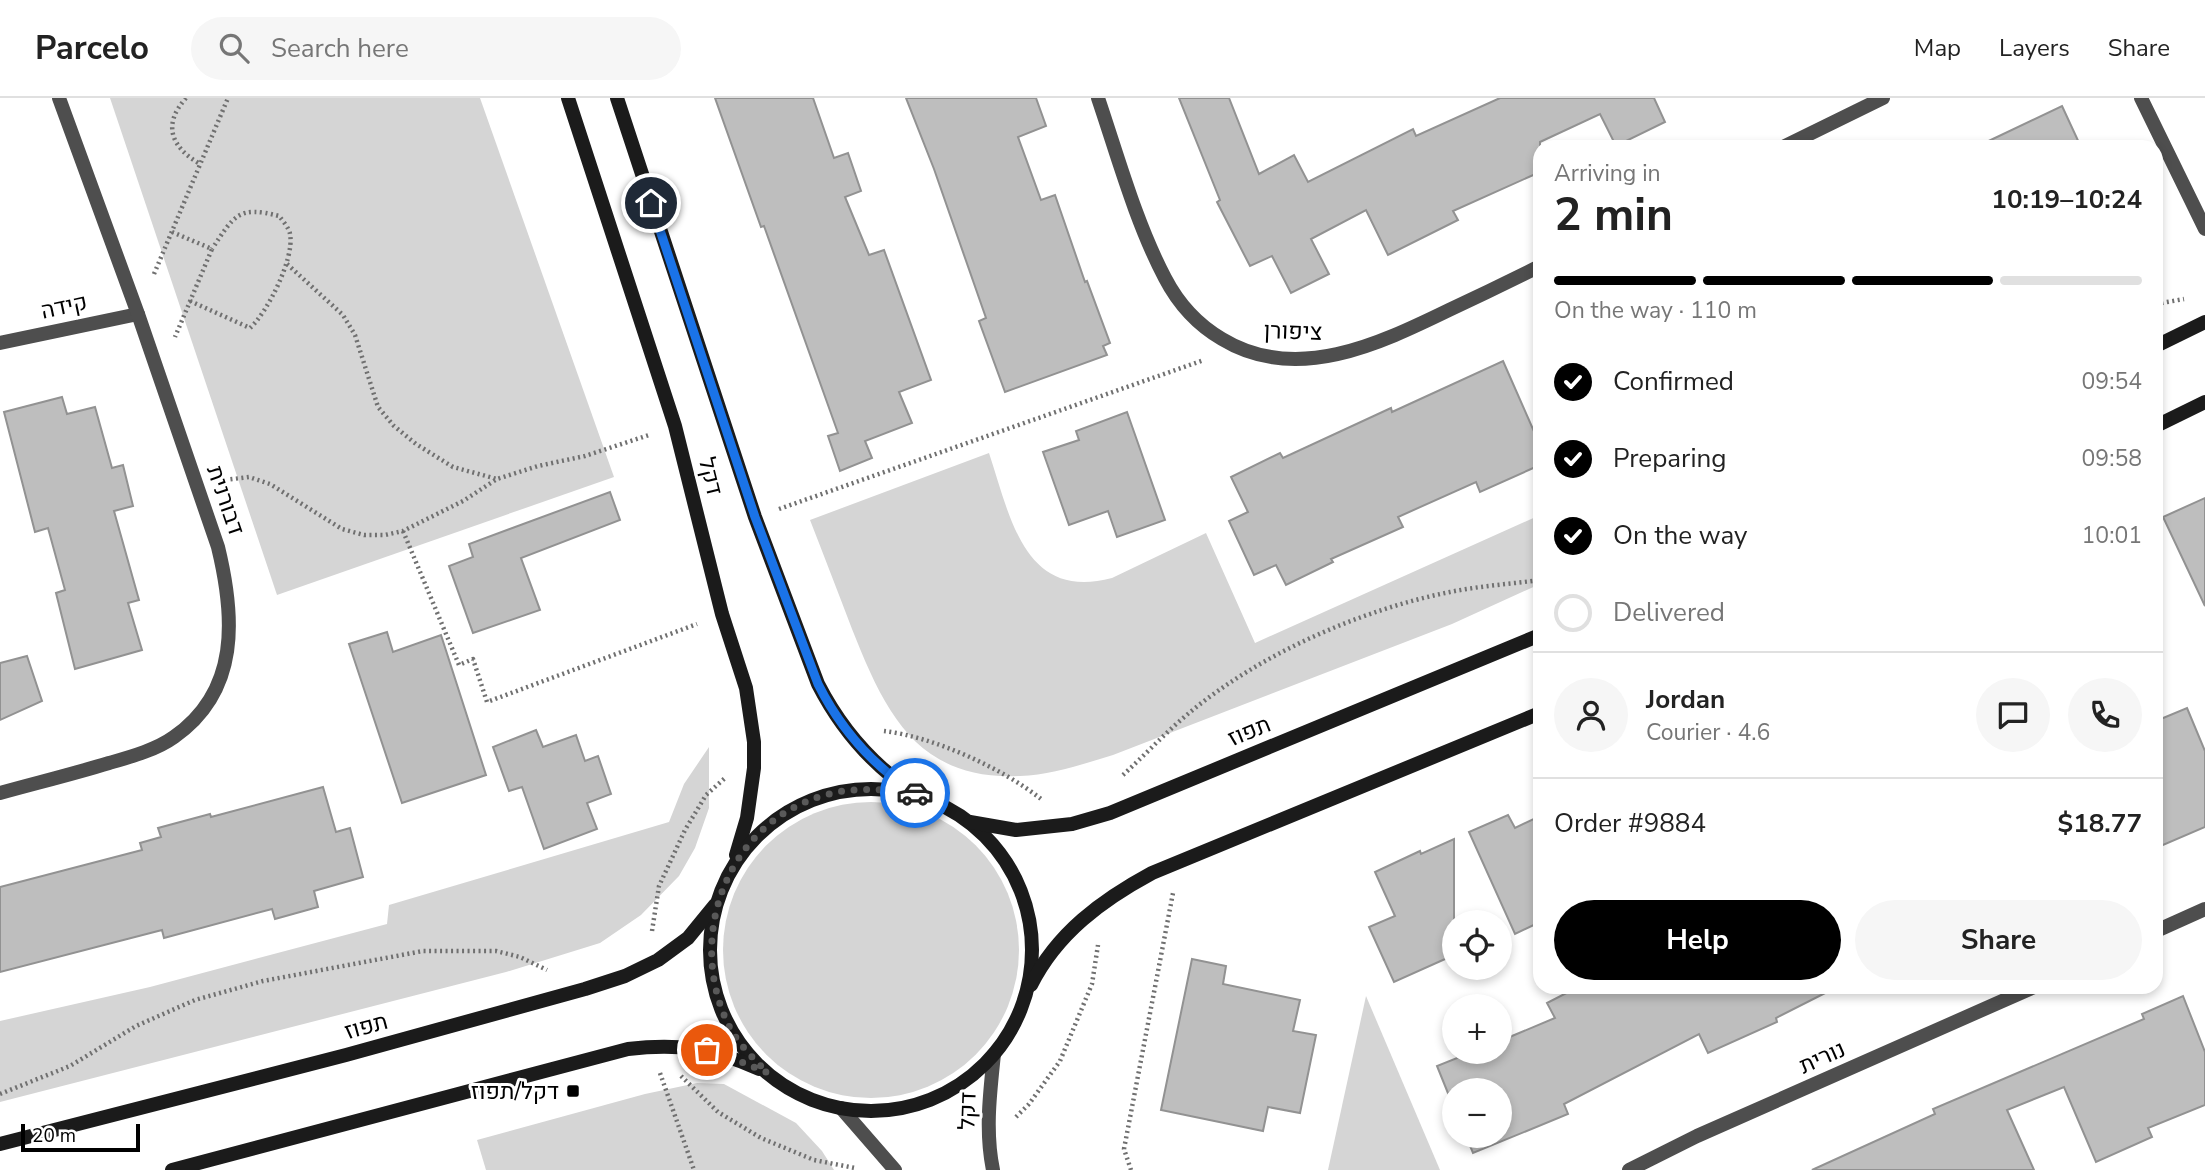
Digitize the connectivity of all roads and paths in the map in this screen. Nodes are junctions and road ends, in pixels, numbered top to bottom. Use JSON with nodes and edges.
{"nodes":[{"id":1,"x":58,"y":98,"type":"edge"},
{"id":2,"x":186,"y":98,"type":"edge"},
{"id":3,"x":228,"y":98,"type":"edge"},
{"id":4,"x":568,"y":98,"type":"edge"},
{"id":5,"x":617,"y":98,"type":"edge"},
{"id":6,"x":1097,"y":98,"type":"edge"},
{"id":7,"x":1883,"y":98,"type":"edge"},
{"id":8,"x":2141,"y":98,"type":"edge"},
{"id":9,"x":1797,"y":140,"type":"edge"},
{"id":10,"x":2162,"y":140,"type":"edge"},
{"id":11,"x":2163,"y":143,"type":"edge"},
{"id":12,"x":200,"y":165,"type":"junction"},
{"id":13,"x":2205,"y":229,"type":"edge"},
{"id":14,"x":172,"y":232,"type":"junction"},
{"id":15,"x":212,"y":249,"type":"junction"},
{"id":16,"x":287,"y":264,"type":"junction"},
{"id":17,"x":1533,"y":269,"type":"edge"},
{"id":18,"x":2194,"y":296,"type":"dead end"},
{"id":19,"x":190,"y":301,"type":"junction"},
{"id":20,"x":2163,"y":303,"type":"edge"},
{"id":21,"x":138,"y":314,"type":"junction"},
{"id":22,"x":2205,"y":322,"type":"edge"},
{"id":23,"x":0,"y":343,"type":"edge"},
{"id":24,"x":2163,"y":343,"type":"edge"},
{"id":25,"x":1238,"y":348,"type":"junction"},
{"id":26,"x":159,"y":376,"type":"junction"},
{"id":27,"x":2205,"y":402,"type":"edge"},
{"id":28,"x":2163,"y":423,"type":"edge"},
{"id":29,"x":675,"y":426,"type":"junction"},
{"id":30,"x":497,"y":480,"type":"junction"},
{"id":31,"x":196,"y":484,"type":"junction"},
{"id":32,"x":755,"y":517,"type":"junction"},
{"id":33,"x":403,"y":531,"type":"junction"},
{"id":34,"x":1533,"y":581,"type":"edge"},
{"id":35,"x":722,"y":614,"type":"junction"},
{"id":36,"x":1533,"y":638,"type":"edge"},
{"id":37,"x":1533,"y":716,"type":"edge"},
{"id":38,"x":842,"y":726,"type":"junction"},
{"id":39,"x":754,"y":752,"type":"junction"},
{"id":40,"x":1121,"y":778,"type":"dead end"},
{"id":41,"x":0,"y":793,"type":"edge"},
{"id":42,"x":920,"y":796,"type":"junction"},
{"id":43,"x":967,"y":821,"type":"junction"},
{"id":44,"x":1072,"y":824,"type":"junction"},
{"id":45,"x":1180,"y":862,"type":"junction"},
{"id":46,"x":730,"y":872,"type":"junction"},
{"id":47,"x":718,"y":901,"type":"junction"},
{"id":48,"x":1104,"y":901,"type":"junction"},
{"id":49,"x":2205,"y":909,"type":"edge"},
{"id":50,"x":2163,"y":928,"type":"edge"},
{"id":51,"x":651,"y":963,"type":"junction"},
{"id":52,"x":586,"y":989,"type":"junction"},
{"id":53,"x":2018,"y":994,"type":"edge"},
{"id":54,"x":1024,"y":999,"type":"junction"},
{"id":55,"x":651,"y":1046,"type":"junction"},
{"id":56,"x":994,"y":1054,"type":"junction"},
{"id":57,"x":768,"y":1073,"type":"junction"},
{"id":58,"x":0,"y":1094,"type":"edge"},
{"id":59,"x":841,"y":1108,"type":"junction"},
{"id":60,"x":0,"y":1144,"type":"edge"},
{"id":61,"x":989,"y":1145,"type":"junction"},
{"id":62,"x":172,"y":1170,"type":"edge"},
{"id":63,"x":694,"y":1170,"type":"edge"},
{"id":64,"x":866,"y":1170,"type":"edge"},
{"id":65,"x":895,"y":1170,"type":"edge"},
{"id":66,"x":993,"y":1170,"type":"edge"},
{"id":67,"x":1131,"y":1170,"type":"edge"},
{"id":68,"x":1629,"y":1170,"type":"edge"}],
"edges":[{"from":1,"to":21,"type":"street","name":"דבורנית"},
{"from":2,"to":12,"type":"path"},
{"from":3,"to":12,"type":"path"},
{"from":4,"to":29,"type":"street","name":"דקל"},
{"from":5,"to":32,"type":"street","name":"דקל"},
{"from":6,"to":25,"type":"street","name":"ציפורן"},
{"from":7,"to":9,"type":"street"},
{"from":8,"to":10,"type":"street"},
{"from":11,"to":13,"type":"street"},
{"from":12,"to":14,"type":"path"},
{"from":14,"to":15,"type":"path"},
{"from":14,"to":21,"type":"path"},
{"from":15,"to":16,"type":"path"},
{"from":15,"to":19,"type":"path"},
{"from":16,"to":19,"type":"path"},
{"from":16,"to":30,"type":"path"},
{"from":17,"to":25,"type":"street","name":"ציפורן"},
{"from":18,"to":20,"type":"path"},
{"from":19,"to":26,"type":"path"},
{"from":21,"to":23,"type":"street","name":"קידה"},
{"from":21,"to":26,"type":"street","name":"דבורנית"},
{"from":22,"to":24,"type":"street"},
{"from":25,"to":32,"type":"path"},
{"from":26,"to":31,"type":"street","name":"דבורנית"},
{"from":27,"to":28,"type":"street"},
{"from":29,"to":30,"type":"path"},
{"from":29,"to":35,"type":"street","name":"דקל"},
{"from":30,"to":33,"type":"path"},
{"from":31,"to":33,"type":"path"},
{"from":31,"to":41,"type":"street","name":"דבורנית"},
{"from":32,"to":38,"type":"street","name":"דקל"},
{"from":33,"to":35,"type":"path"},
{"from":34,"to":40,"type":"path"},
{"from":35,"to":39,"type":"street","name":"דקל"},
{"from":36,"to":44,"type":"street","name":"תפוז"},
{"from":37,"to":45,"type":"street"},
{"from":38,"to":42,"type":"street","name":"דקל"},
{"from":38,"to":44,"type":"path"},
{"from":39,"to":46,"type":"street","name":"דקל"},
{"from":39,"to":51,"type":"path"},
{"from":42,"to":43,"type":"street"},
{"from":42,"to":46,"type":"street"},
{"from":43,"to":44,"type":"street","name":"תפוז"},
{"from":43,"to":54,"type":"street"},
{"from":45,"to":48,"type":"street"},
{"from":45,"to":67,"type":"path"},
{"from":46,"to":47,"type":"street"},
{"from":47,"to":51,"type":"street","name":"תפוז"},
{"from":47,"to":57,"type":"street"},
{"from":48,"to":54,"type":"street"},
{"from":48,"to":61,"type":"path"},
{"from":49,"to":50,"type":"street"},
{"from":51,"to":52,"type":"street","name":"תפוז"},
{"from":52,"to":58,"type":"path"},
{"from":52,"to":60,"type":"street","name":"תפוז"},
{"from":53,"to":68,"type":"street","name":"נורית"},
{"from":54,"to":56,"type":"street"},
{"from":55,"to":57,"type":"street"},
{"from":55,"to":62,"type":"street"},
{"from":55,"to":63,"type":"path"},
{"from":55,"to":64,"type":"path"},
{"from":56,"to":59,"type":"street"},
{"from":56,"to":61,"type":"street","name":"דקל"},
{"from":57,"to":59,"type":"street"},
{"from":59,"to":65,"type":"street"},
{"from":61,"to":66,"type":"street","name":"דקל"}]}
